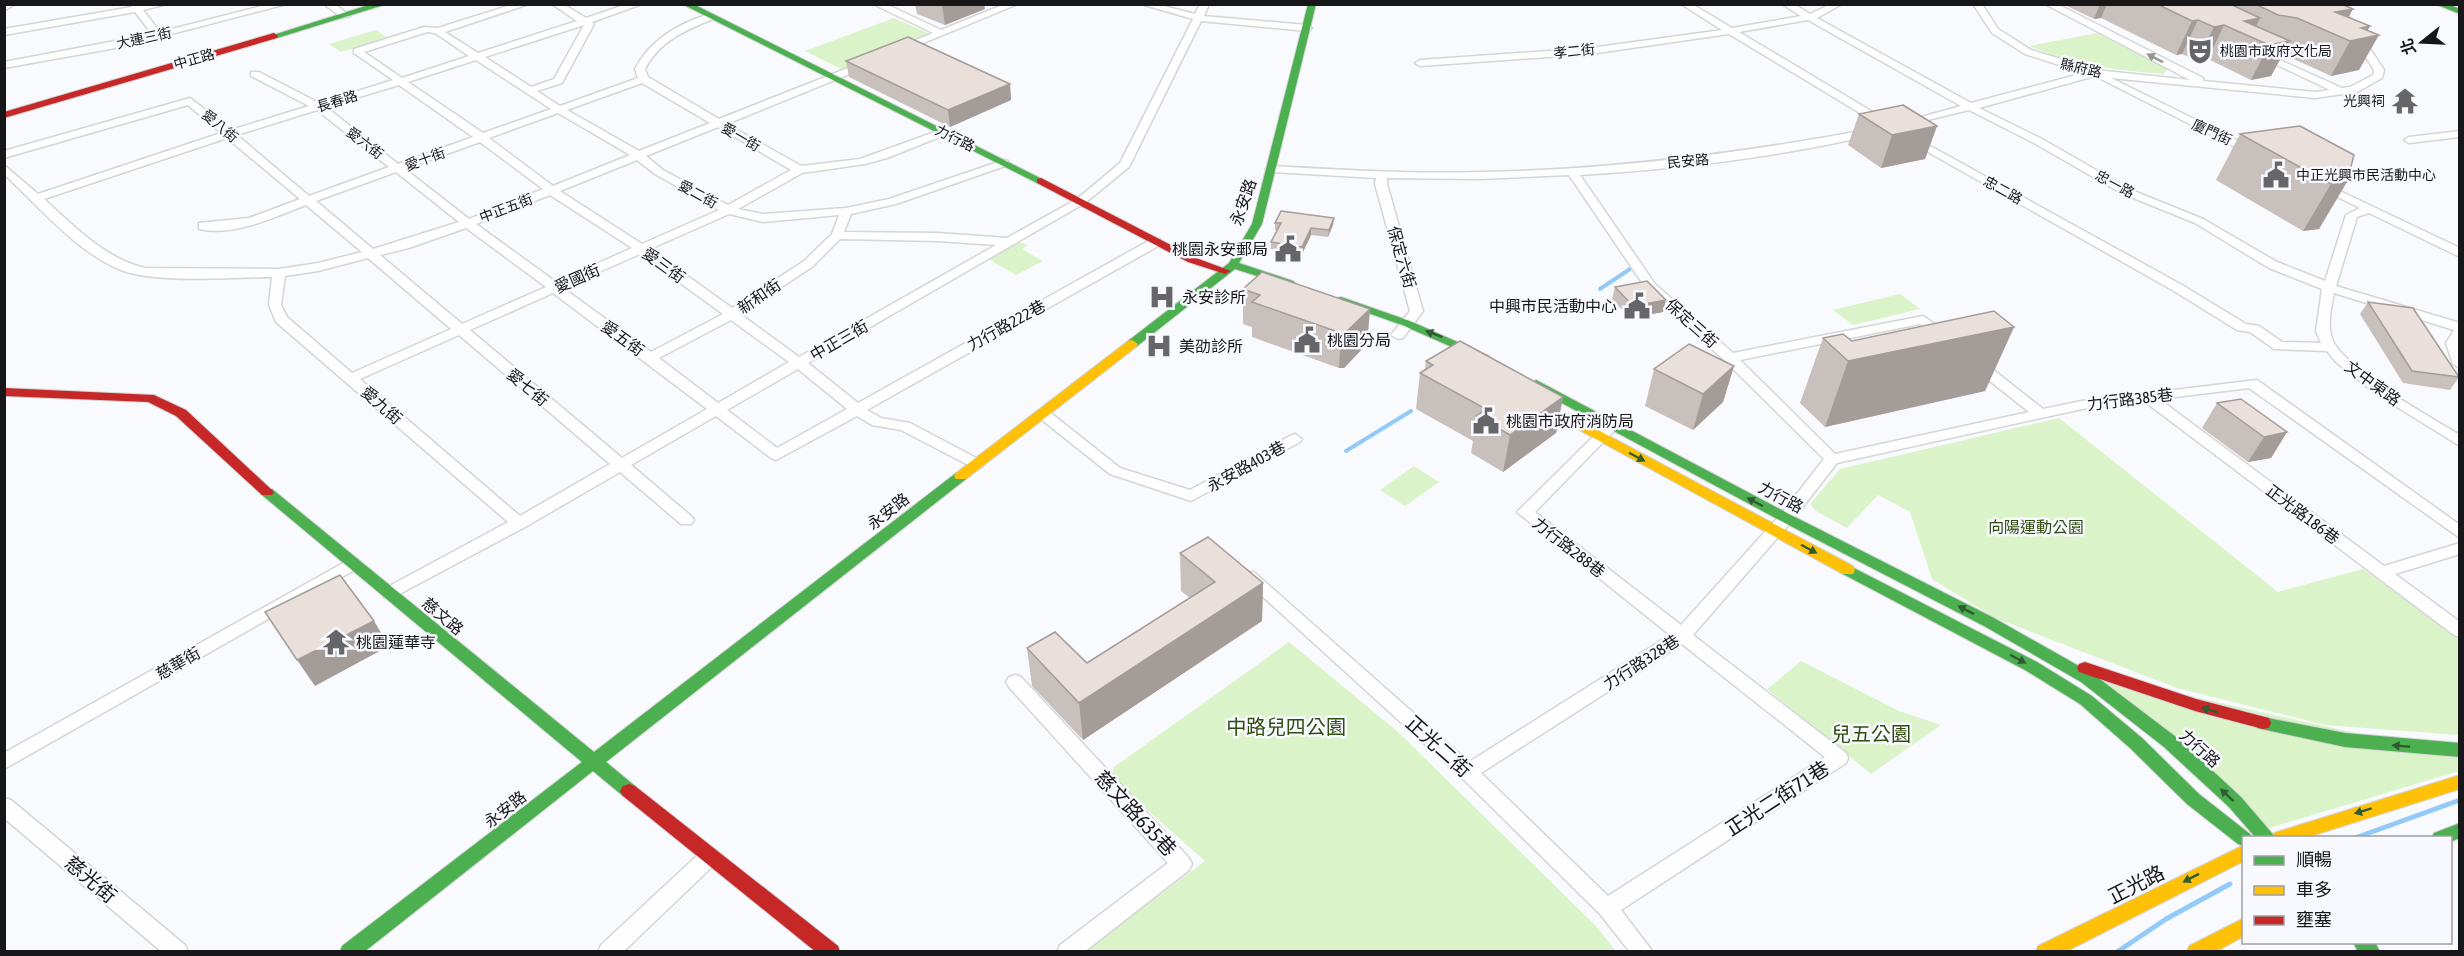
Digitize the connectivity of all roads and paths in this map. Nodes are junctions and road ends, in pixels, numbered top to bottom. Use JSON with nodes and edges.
{"nodes":[{"id":1,"x":10,"y":4,"type":"edge"},
{"id":2,"x":163,"y":4,"type":"edge"},
{"id":3,"x":283,"y":4,"type":"edge"},
{"id":4,"x":328,"y":4,"type":"edge"},
{"id":5,"x":383,"y":4,"type":"edge"},
{"id":6,"x":525,"y":4,"type":"edge"},
{"id":7,"x":556,"y":4,"type":"edge"},
{"id":8,"x":638,"y":4,"type":"edge"},
{"id":9,"x":686,"y":4,"type":"edge"},
{"id":10,"x":877,"y":4,"type":"edge"},
{"id":11,"x":1014,"y":4,"type":"edge"},
{"id":12,"x":1145,"y":4,"type":"edge"},
{"id":13,"x":1205,"y":4,"type":"edge"},
{"id":14,"x":1312,"y":4,"type":"edge"},
{"id":15,"x":1685,"y":4,"type":"edge"},
{"id":16,"x":1786,"y":4,"type":"edge"},
{"id":17,"x":1838,"y":4,"type":"edge"},
{"id":18,"x":1977,"y":4,"type":"edge"},
{"id":19,"x":2049,"y":4,"type":"edge"},
{"id":20,"x":2336,"y":4,"type":"edge"},
{"id":21,"x":137,"y":7,"type":"edge"},
{"id":22,"x":4,"y":8,"type":"edge"},
{"id":23,"x":345,"y":16,"type":"junction"},
{"id":24,"x":1807,"y":16,"type":"junction"},
{"id":25,"x":710,"y":17,"type":"junction"},
{"id":26,"x":1199,"y":19,"type":"junction"},
{"id":27,"x":585,"y":21,"type":"junction"},
{"id":28,"x":1306,"y":28,"type":"junction"},
{"id":29,"x":432,"y":30,"type":"junction"},
{"id":30,"x":1728,"y":32,"type":"junction"},
{"id":31,"x":4,"y":33,"type":"edge"},
{"id":32,"x":941,"y":33,"type":"junction"},
{"id":33,"x":158,"y":35,"type":"junction"},
{"id":34,"x":2246,"y":49,"type":"edge"},
{"id":35,"x":891,"y":54,"type":"edge"},
{"id":36,"x":476,"y":57,"type":"junction"},
{"id":37,"x":880,"y":58,"type":"edge"},
{"id":38,"x":1420,"y":63,"type":"dead end"},
{"id":39,"x":4,"y":65,"type":"edge"},
{"id":40,"x":2095,"y":73,"type":"junction"},
{"id":41,"x":255,"y":74,"type":"dead end"},
{"id":42,"x":832,"y":78,"type":"junction"},
{"id":43,"x":643,"y":79,"type":"junction"},
{"id":44,"x":400,"y":81,"type":"junction"},
{"id":45,"x":2207,"y":84,"type":"junction"},
{"id":46,"x":530,"y":90,"type":"junction"},
{"id":47,"x":2343,"y":93,"type":"junction"},
{"id":48,"x":319,"y":107,"type":"junction"},
{"id":49,"x":1970,"y":107,"type":"junction"},
{"id":50,"x":560,"y":110,"type":"junction"},
{"id":51,"x":4,"y":115,"type":"edge"},
{"id":52,"x":719,"y":124,"type":"junction"},
{"id":53,"x":1896,"y":131,"type":"junction"},
{"id":54,"x":943,"y":132,"type":"junction"},
{"id":55,"x":229,"y":134,"type":"junction"},
{"id":56,"x":2460,"y":134,"type":"edge"},
{"id":57,"x":482,"y":138,"type":"junction"},
{"id":58,"x":2409,"y":140,"type":"dead end"},
{"id":59,"x":4,"y":155,"type":"edge"},
{"id":60,"x":638,"y":155,"type":"junction"},
{"id":61,"x":2260,"y":156,"type":"edge"},
{"id":62,"x":1004,"y":163,"type":"junction"},
{"id":63,"x":4,"y":168,"type":"edge"},
{"id":64,"x":398,"y":169,"type":"junction"},
{"id":65,"x":1272,"y":169,"type":"junction"},
{"id":66,"x":799,"y":170,"type":"junction"},
{"id":67,"x":1572,"y":171,"type":"junction"},
{"id":68,"x":1382,"y":174,"type":"junction"},
{"id":69,"x":2310,"y":180,"type":"edge"},
{"id":70,"x":552,"y":190,"type":"junction"},
{"id":71,"x":38,"y":198,"type":"junction"},
{"id":72,"x":1081,"y":201,"type":"junction"},
{"id":73,"x":308,"y":202,"type":"junction"},
{"id":74,"x":2369,"y":209,"type":"junction"},
{"id":75,"x":728,"y":210,"type":"junction"},
{"id":76,"x":846,"y":211,"type":"junction"},
{"id":77,"x":467,"y":223,"type":"junction"},
{"id":78,"x":203,"y":226,"type":"dead end"},
{"id":79,"x":837,"y":235,"type":"junction"},
{"id":80,"x":1007,"y":242,"type":"junction"},
{"id":81,"x":1156,"y":242,"type":"junction"},
{"id":82,"x":642,"y":249,"type":"junction"},
{"id":83,"x":2460,"y":253,"type":"edge"},
{"id":84,"x":370,"y":254,"type":"junction"},
{"id":85,"x":1225,"y":271,"type":"junction"},
{"id":86,"x":279,"y":273,"type":"junction"},
{"id":87,"x":1239,"y":282,"type":"dead end"},
{"id":88,"x":555,"y":288,"type":"junction"},
{"id":89,"x":1306,"y":288,"type":"edge"},
{"id":90,"x":2330,"y":288,"type":"junction"},
{"id":91,"x":1328,"y":296,"type":"edge"},
{"id":92,"x":732,"y":314,"type":"junction"},
{"id":93,"x":1372,"y":326,"type":"dead end"},
{"id":94,"x":459,"y":329,"type":"junction"},
{"id":95,"x":1402,"y":329,"type":"junction"},
{"id":96,"x":2460,"y":329,"type":"edge"},
{"id":97,"x":2329,"y":347,"type":"junction"},
{"id":98,"x":650,"y":358,"type":"junction"},
{"id":99,"x":1730,"y":358,"type":"junction"},
{"id":100,"x":1495,"y":362,"type":"edge"},
{"id":101,"x":799,"y":363,"type":"junction"},
{"id":102,"x":2460,"y":363,"type":"edge"},
{"id":103,"x":1484,"y":371,"type":"edge"},
{"id":104,"x":1524,"y":377,"type":"edge"},
{"id":105,"x":351,"y":378,"type":"junction"},
{"id":106,"x":4,"y":392,"type":"edge"},
{"id":107,"x":1523,"y":392,"type":"edge"},
{"id":108,"x":2147,"y":397,"type":"junction"},
{"id":109,"x":717,"y":410,"type":"junction"},
{"id":110,"x":857,"y":410,"type":"junction"},
{"id":111,"x":1041,"y":413,"type":"junction"},
{"id":112,"x":2040,"y":414,"type":"junction"},
{"id":113,"x":1613,"y":425,"type":"junction"},
{"id":114,"x":1601,"y":437,"type":"junction"},
{"id":115,"x":1295,"y":439,"type":"dead end"},
{"id":116,"x":2460,"y":442,"type":"edge"},
{"id":117,"x":776,"y":455,"type":"joint"},
{"id":118,"x":1832,"y":459,"type":"junction"},
{"id":119,"x":620,"y":464,"type":"junction"},
{"id":120,"x":976,"y":464,"type":"junction"},
{"id":121,"x":1786,"y":518,"type":"junction"},
{"id":122,"x":686,"y":520,"type":"dead end"},
{"id":123,"x":519,"y":523,"type":"junction"},
{"id":124,"x":1774,"y":531,"type":"junction"},
{"id":125,"x":2460,"y":532,"type":"edge"},
{"id":126,"x":2460,"y":548,"type":"edge"},
{"id":127,"x":1231,"y":562,"type":"edge"},
{"id":128,"x":352,"y":564,"type":"junction"},
{"id":129,"x":2381,"y":573,"type":"junction"},
{"id":130,"x":390,"y":593,"type":"junction"},
{"id":131,"x":1989,"y":622,"type":"junction"},
{"id":132,"x":2460,"y":631,"type":"edge"},
{"id":133,"x":1682,"y":636,"type":"junction"},
{"id":134,"x":1015,"y":682,"type":"dead end"},
{"id":135,"x":2460,"y":750,"type":"edge"},
{"id":136,"x":594,"y":761,"type":"junction"},
{"id":137,"x":4,"y":762,"type":"edge"},
{"id":138,"x":1468,"y":772,"type":"junction"},
{"id":139,"x":2460,"y":782,"type":"edge"},
{"id":140,"x":4,"y":806,"type":"edge"},
{"id":141,"x":2460,"y":830,"type":"edge"},
{"id":142,"x":2265,"y":836,"type":"edge"},
{"id":143,"x":2283,"y":836,"type":"edge"},
{"id":144,"x":2443,"y":836,"type":"edge"},
{"id":145,"x":2242,"y":837,"type":"edge"},
{"id":146,"x":2242,"y":853,"type":"edge"},
{"id":147,"x":709,"y":857,"type":"junction"},
{"id":148,"x":1607,"y":908,"type":"junction"},
{"id":149,"x":2242,"y":927,"type":"edge"},
{"id":150,"x":178,"y":951,"type":"edge"},
{"id":151,"x":349,"y":951,"type":"edge"},
{"id":152,"x":608,"y":951,"type":"edge"},
{"id":153,"x":831,"y":951,"type":"edge"},
{"id":154,"x":1066,"y":951,"type":"edge"},
{"id":155,"x":1643,"y":951,"type":"edge"},
{"id":156,"x":2045,"y":951,"type":"edge"},
{"id":157,"x":2196,"y":951,"type":"edge"}],
"edges":[{"from":1,"to":22,"type":"street"},
{"from":2,"to":21,"type":"street"},
{"from":3,"to":33,"type":"street","name":"大連三街"},
{"from":4,"to":23,"type":"street"},
{"from":5,"to":23,"type":"street","name":"中正路"},
{"from":6,"to":29,"type":"street"},
{"from":7,"to":27,"type":"street"},
{"from":8,"to":27,"type":"street","name":"長春路"},
{"from":9,"to":25,"type":"street","name":"力行路"},
{"from":10,"to":32,"type":"street"},
{"from":11,"to":32,"type":"street"},
{"from":12,"to":26,"type":"street"},
{"from":13,"to":26,"type":"street","name":"中正三街"},
{"from":14,"to":28,"type":"street","name":"永安路"},
{"from":15,"to":30,"type":"street","name":"忠二路"},
{"from":16,"to":24,"type":"street","name":"忠一路"},
{"from":17,"to":24,"type":"street","name":"孝二街"},
{"from":18,"to":40,"type":"street","name":"縣府路"},
{"from":45,"to":19,"type":"street","name":"縣府路","one_way":true},
{"from":20,"to":47,"type":"street","name":"縣府路"},
{"from":21,"to":31,"type":"street"},
{"from":21,"to":33,"type":"street"},
{"from":23,"to":51,"type":"street","name":"中正路"},
{"from":24,"to":30,"type":"street","name":"孝二街"},
{"from":24,"to":49,"type":"street","name":"忠一路"},
{"from":25,"to":42,"type":"street","name":"力行路"},
{"from":25,"to":43,"type":"street"},
{"from":26,"to":28,"type":"street"},
{"from":26,"to":72,"type":"street","name":"中正三街"},
{"from":27,"to":36,"type":"street","name":"長春路"},
{"from":27,"to":46,"type":"street"},
{"from":28,"to":65,"type":"street","name":"永安路"},
{"from":29,"to":36,"type":"street","name":"愛二街"},
{"from":29,"to":44,"type":"street","name":"愛三街"},
{"from":30,"to":38,"type":"street","name":"孝二街"},
{"from":30,"to":53,"type":"street","name":"忠二路"},
{"from":32,"to":35,"type":"street"},
{"from":33,"to":39,"type":"street","name":"大連三街"},
{"from":34,"to":47,"type":"street"},
{"from":36,"to":44,"type":"street","name":"長春路"},
{"from":36,"to":46,"type":"street","name":"愛二街"},
{"from":37,"to":42,"type":"street","name":"中正五街"},
{"from":40,"to":45,"type":"street","name":"縣府路"},
{"from":40,"to":49,"type":"street","name":"民安路"},
{"from":40,"to":61,"type":"street","name":"廈門街"},
{"from":41,"to":48,"type":"street","name":"愛六街"},
{"from":42,"to":52,"type":"street","name":"中正五街"},
{"from":42,"to":54,"type":"street","name":"力行路"},
{"from":43,"to":50,"type":"street","name":"愛十街"},
{"from":43,"to":52,"type":"street","name":"愛一街"},
{"from":44,"to":48,"type":"street","name":"長春路"},
{"from":44,"to":57,"type":"street","name":"愛三街"},
{"from":45,"to":47,"type":"street","name":"縣府路"},
{"from":46,"to":50,"type":"street","name":"愛二街"},
{"from":48,"to":55,"type":"street","name":"長春路"},
{"from":48,"to":64,"type":"street","name":"愛六街"},
{"from":49,"to":53,"type":"street","name":"民安路"},
{"from":49,"to":90,"type":"street","name":"忠一路"},
{"from":50,"to":57,"type":"street","name":"愛十街"},
{"from":50,"to":60,"type":"street","name":"愛二街"},
{"from":52,"to":60,"type":"street","name":"中正五街"},
{"from":52,"to":66,"type":"street","name":"愛一街"},
{"from":53,"to":67,"type":"street","name":"民安路"},
{"from":53,"to":97,"type":"street","name":"忠二路"},
{"from":54,"to":62,"type":"street","name":"力行路"},
{"from":54,"to":66,"type":"street"},
{"from":55,"to":59,"type":"street","name":"愛八街"},
{"from":55,"to":71,"type":"street","name":"長春路"},
{"from":55,"to":73,"type":"street","name":"愛八街"},
{"from":56,"to":58,"type":"street"},
{"from":57,"to":64,"type":"street","name":"愛十街"},
{"from":57,"to":70,"type":"street","name":"愛三街"},
{"from":60,"to":70,"type":"street","name":"中正五街"},
{"from":60,"to":75,"type":"street","name":"愛二街"},
{"from":62,"to":72,"type":"street","name":"力行路"},
{"from":62,"to":76,"type":"street","name":"愛二街"},
{"from":63,"to":71,"type":"street","name":"中正五街"},
{"from":64,"to":73,"type":"street","name":"愛十街"},
{"from":64,"to":77,"type":"street","name":"愛六街"},
{"from":65,"to":68,"type":"street","name":"民安路"},
{"from":65,"to":85,"type":"street","name":"永安路"},
{"from":66,"to":75,"type":"street","name":"愛國街"},
{"from":67,"to":68,"type":"street","name":"民安路"},
{"from":67,"to":99,"type":"street","name":"保定三街"},
{"from":68,"to":95,"type":"street","name":"保定六街"},
{"from":69,"to":74,"type":"street"},
{"from":70,"to":77,"type":"street","name":"中正五街"},
{"from":70,"to":82,"type":"street","name":"愛三街"},
{"from":71,"to":86,"type":"street","name":"中正五街"},
{"from":72,"to":80,"type":"street","name":"中正三街"},
{"from":72,"to":81,"type":"street","name":"力行路"},
{"from":73,"to":78,"type":"street","name":"愛十街"},
{"from":73,"to":84,"type":"street","name":"愛八街"},
{"from":74,"to":83,"type":"street"},
{"from":74,"to":90,"type":"street","name":"文中東路"},
{"from":75,"to":76,"type":"street","name":"愛二街"},
{"from":75,"to":82,"type":"street","name":"愛國街"},
{"from":76,"to":79,"type":"street","name":"新和街"},
{"from":77,"to":84,"type":"street","name":"中正五街"},
{"from":77,"to":88,"type":"street","name":"愛五街"},
{"from":79,"to":80,"type":"street"},
{"from":79,"to":92,"type":"street","name":"新和街"},
{"from":80,"to":101,"type":"street","name":"中正三街"},
{"from":81,"to":85,"type":"street","name":"力行路"},
{"from":81,"to":110,"type":"street","name":"力行路222巷"},
{"from":82,"to":88,"type":"street","name":"愛國街"},
{"from":82,"to":92,"type":"street","name":"愛三街"},
{"from":84,"to":86,"type":"street","name":"中正五街"},
{"from":84,"to":94,"type":"street","name":"愛七街"},
{"from":85,"to":87,"type":"street","name":"力行路"},
{"from":85,"to":89,"type":"street","name":"力行路"},
{"from":85,"to":111,"type":"street","name":"永安路"},
{"from":86,"to":105,"type":"street","name":"愛九街"},
{"from":88,"to":94,"type":"street","name":"愛國街"},
{"from":88,"to":98,"type":"street","name":"愛五街"},
{"from":90,"to":96,"type":"street","name":"忠一路"},
{"from":90,"to":97,"type":"street","name":"文中東路"},
{"from":91,"to":95,"type":"street"},
{"from":92,"to":98,"type":"street","name":"新和街"},
{"from":92,"to":101,"type":"street","name":"愛三街"},
{"from":93,"to":95,"type":"street"},
{"from":94,"to":105,"type":"street","name":"愛國街"},
{"from":94,"to":119,"type":"street","name":"愛七街"},
{"from":100,"to":95,"type":"street","one_way":true},
{"from":95,"to":103,"type":"street"},
{"from":96,"to":102,"type":"street"},
{"from":97,"to":116,"type":"street","name":"文中東路"},
{"from":98,"to":109,"type":"street","name":"愛五街"},
{"from":99,"to":112,"type":"street"},
{"from":99,"to":118,"type":"street","name":"保定三街"},
{"from":101,"to":109,"type":"street","name":"中正三街"},
{"from":101,"to":110,"type":"street","name":"愛三街"},
{"from":104,"to":113,"type":"street","name":"力行路"},
{"from":105,"to":123,"type":"street","name":"愛九街"},
{"from":106,"to":128,"type":"street","name":"慈文路"},
{"from":107,"to":114,"type":"street","name":"力行路"},
{"from":108,"to":112,"type":"street","name":"力行路385巷"},
{"from":108,"to":125,"type":"street","name":"力行路385巷"},
{"from":108,"to":129,"type":"street","name":"正光路186巷"},
{"from":109,"to":117,"type":"street","name":"愛五街"},
{"from":109,"to":119,"type":"street","name":"中正三街"},
{"from":110,"to":117,"type":"street","name":"力行路222巷"},
{"from":110,"to":120,"type":"street","name":"愛三街"},
{"from":111,"to":115,"type":"street","name":"永安路403巷"},
{"from":111,"to":120,"type":"street","name":"永安路"},
{"from":112,"to":118,"type":"street","name":"力行路385巷"},
{"from":113,"to":114,"type":"street","name":"力行路288巷"},
{"from":121,"to":113,"type":"street","name":"力行路","one_way":true},
{"from":114,"to":124,"type":"street","name":"力行路","one_way":true},
{"from":114,"to":133,"type":"street","name":"力行路288巷"},
{"from":118,"to":121,"type":"street"},
{"from":119,"to":122,"type":"street","name":"愛七街"},
{"from":119,"to":123,"type":"street","name":"中正三街"},
{"from":120,"to":136,"type":"street","name":"永安路"},
{"from":121,"to":124,"type":"street","name":"力行路328巷"},
{"from":131,"to":121,"type":"street","name":"力行路","one_way":true},
{"from":123,"to":130,"type":"street","name":"中正三街"},
{"from":124,"to":133,"type":"street","name":"力行路328巷"},
{"from":124,"to":145,"type":"street","name":"力行路","one_way":true},
{"from":126,"to":129,"type":"street"},
{"from":127,"to":138,"type":"street","name":"正光二街"},
{"from":128,"to":130,"type":"street","name":"慈文路"},
{"from":128,"to":137,"type":"street","name":"慈華街"},
{"from":129,"to":132,"type":"street","name":"正光路186巷"},
{"from":130,"to":136,"type":"street","name":"慈文路"},
{"from":135,"to":131,"type":"street","one_way":true},
{"from":142,"to":131,"type":"street","name":"力行路","one_way":true},
{"from":133,"to":138,"type":"street","name":"力行路328巷"},
{"from":133,"to":148,"type":"street","name":"正光二街71巷"},
{"from":134,"to":154,"type":"street","name":"慈文路635巷"},
{"from":136,"to":147,"type":"street","name":"慈文路"},
{"from":136,"to":151,"type":"street","name":"永安路"},
{"from":138,"to":148,"type":"street","name":"正光二街"},
{"from":139,"to":143,"type":"street","one_way":true},
{"from":140,"to":150,"type":"street","name":"慈光街"},
{"from":141,"to":144,"type":"street"},
{"from":146,"to":156,"type":"street","name":"正光路","one_way":true},
{"from":147,"to":152,"type":"street"},
{"from":147,"to":153,"type":"street","name":"慈文路"},
{"from":148,"to":155,"type":"street","name":"正光二街"},
{"from":149,"to":157,"type":"street"}]}
